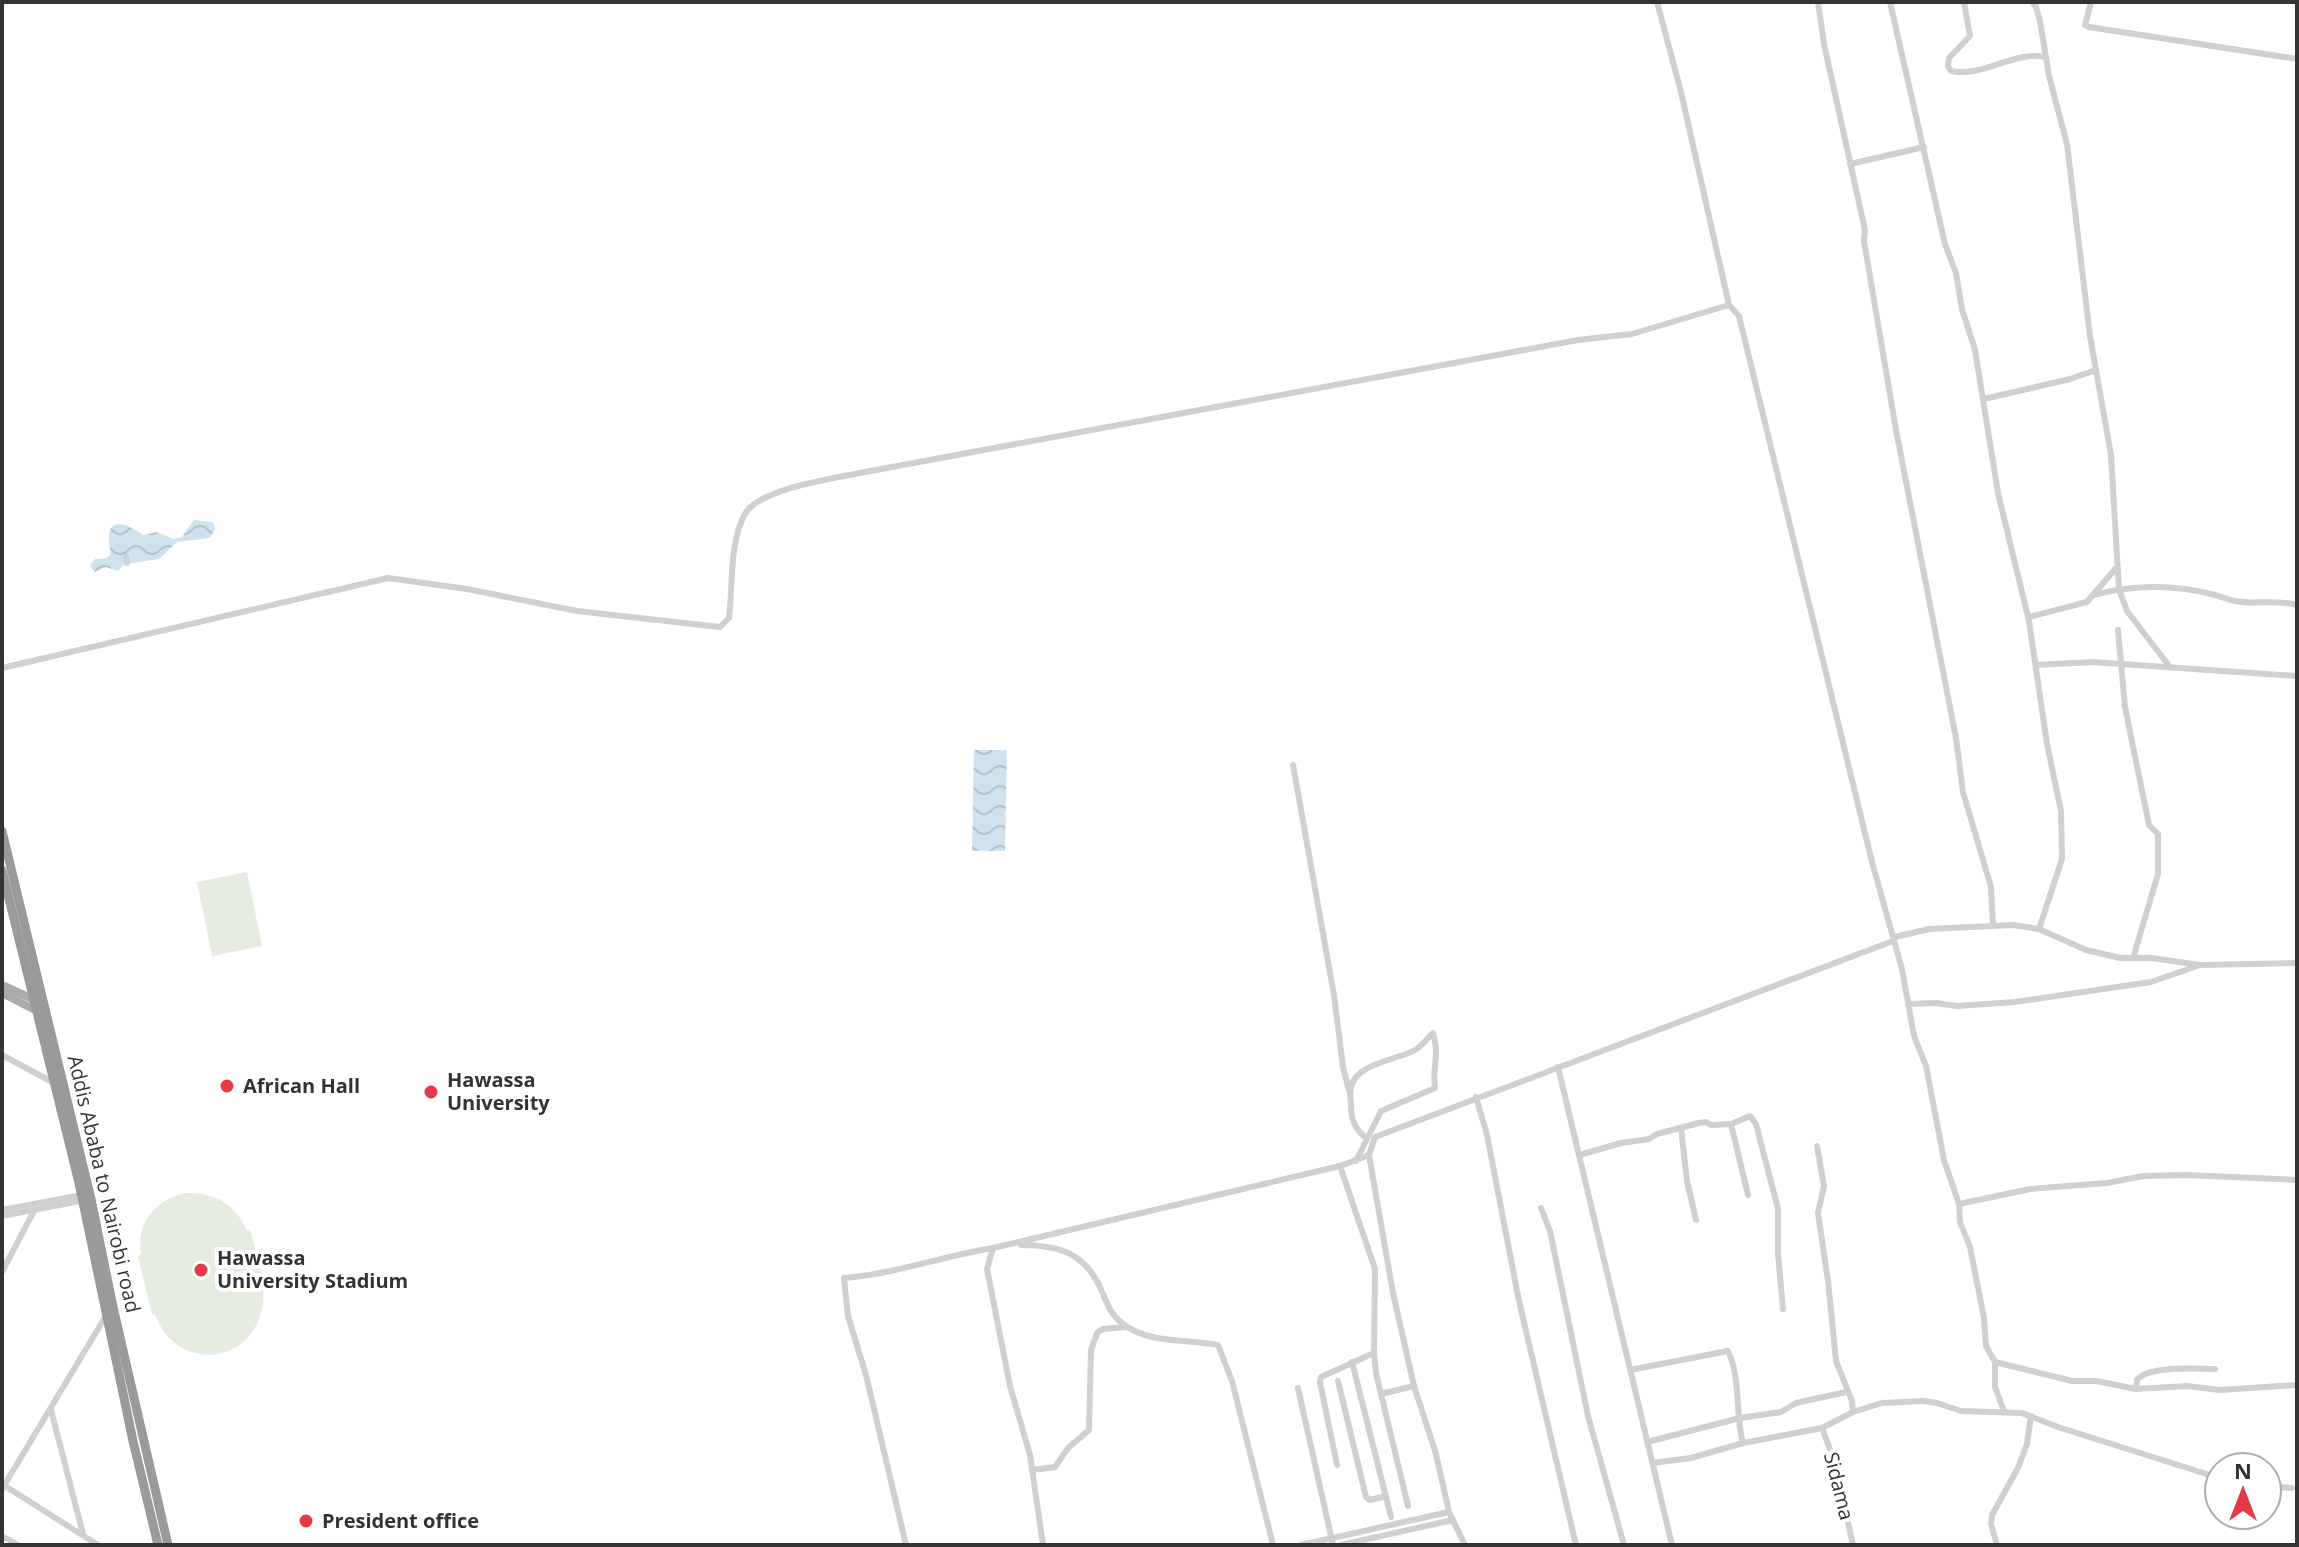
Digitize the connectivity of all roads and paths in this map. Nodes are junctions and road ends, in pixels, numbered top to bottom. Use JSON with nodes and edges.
{"nodes":[{"id":1,"x":1657,"y":2,"type":"edge"},
{"id":2,"x":1818,"y":2,"type":"edge"},
{"id":3,"x":1890,"y":2,"type":"edge"},
{"id":4,"x":1964,"y":2,"type":"edge"},
{"id":5,"x":2032,"y":2,"type":"edge"},
{"id":6,"x":2091,"y":2,"type":"edge"},
{"id":7,"x":2046,"y":57,"type":"junction"},
{"id":8,"x":2297,"y":59,"type":"edge"},
{"id":9,"x":1924,"y":147,"type":"junction"},
{"id":10,"x":1850,"y":164,"type":"junction"},
{"id":11,"x":1729,"y":305,"type":"junction"},
{"id":12,"x":2096,"y":370,"type":"junction"},
{"id":13,"x":1984,"y":399,"type":"junction"},
{"id":14,"x":2116,"y":568,"type":"junction"},
{"id":15,"x":2119,"y":589,"type":"junction"},
{"id":16,"x":2093,"y":595,"type":"junction"},
{"id":17,"x":2297,"y":605,"type":"edge"},
{"id":18,"x":2029,"y":617,"type":"junction"},
{"id":19,"x":2118,"y":630,"type":"dead end"},
{"id":20,"x":2121,"y":663,"type":"junction"},
{"id":21,"x":2036,"y":665,"type":"junction"},
{"id":22,"x":2170,"y":667,"type":"junction"},
{"id":23,"x":2,"y":668,"type":"edge"},
{"id":24,"x":2297,"y":676,"type":"edge"},
{"id":25,"x":1293,"y":765,"type":"dead end"},
{"id":26,"x":2,"y":831,"type":"edge"},
{"id":27,"x":2,"y":870,"type":"edge"},
{"id":28,"x":1993,"y":925,"type":"junction"},
{"id":29,"x":2039,"y":929,"type":"junction"},
{"id":30,"x":1893,"y":941,"type":"junction"},
{"id":31,"x":2133,"y":958,"type":"junction"},
{"id":32,"x":2297,"y":963,"type":"edge"},
{"id":33,"x":2200,"y":965,"type":"junction"},
{"id":34,"x":2,"y":985,"type":"edge"},
{"id":35,"x":2,"y":993,"type":"edge"},
{"id":36,"x":37,"y":1004,"type":"junction"},
{"id":37,"x":1908,"y":1004,"type":"junction"},
{"id":38,"x":2,"y":1055,"type":"edge"},
{"id":39,"x":1558,"y":1067,"type":"junction"},
{"id":40,"x":54,"y":1083,"type":"junction"},
{"id":41,"x":1349,"y":1090,"type":"junction"},
{"id":42,"x":1476,"y":1097,"type":"junction"},
{"id":43,"x":1731,"y":1124,"type":"junction"},
{"id":44,"x":1681,"y":1128,"type":"junction"},
{"id":45,"x":1366,"y":1138,"type":"junction"},
{"id":46,"x":1817,"y":1146,"type":"dead end"},
{"id":47,"x":1369,"y":1155,"type":"junction"},
{"id":48,"x":1579,"y":1155,"type":"junction"},
{"id":49,"x":1356,"y":1161,"type":"junction"},
{"id":50,"x":1340,"y":1166,"type":"junction"},
{"id":51,"x":2297,"y":1180,"type":"edge"},
{"id":52,"x":1748,"y":1195,"type":"dead end"},
{"id":53,"x":86,"y":1197,"type":"junction"},
{"id":54,"x":1959,"y":1204,"type":"junction"},
{"id":55,"x":36,"y":1206,"type":"junction"},
{"id":56,"x":1541,"y":1208,"type":"dead end"},
{"id":57,"x":2,"y":1213,"type":"edge"},
{"id":58,"x":1696,"y":1220,"type":"dead end"},
{"id":59,"x":1009,"y":1245,"type":"junction"},
{"id":60,"x":993,"y":1248,"type":"junction"},
{"id":61,"x":2,"y":1271,"type":"edge"},
{"id":62,"x":1783,"y":1309,"type":"dead end"},
{"id":63,"x":107,"y":1314,"type":"junction"},
{"id":64,"x":1126,"y":1327,"type":"junction"},
{"id":65,"x":1374,"y":1353,"type":"junction"},
{"id":66,"x":1352,"y":1362,"type":"junction"},
{"id":67,"x":1995,"y":1362,"type":"junction"},
{"id":68,"x":2215,"y":1369,"type":"dead end"},
{"id":69,"x":1630,"y":1370,"type":"junction"},
{"id":70,"x":1338,"y":1381,"type":"dead end"},
{"id":71,"x":2297,"y":1385,"type":"edge"},
{"id":72,"x":1414,"y":1386,"type":"junction"},
{"id":73,"x":1298,"y":1388,"type":"dead end"},
{"id":74,"x":2136,"y":1389,"type":"junction"},
{"id":75,"x":1846,"y":1392,"type":"junction"},
{"id":76,"x":1381,"y":1394,"type":"junction"},
{"id":77,"x":51,"y":1410,"type":"junction"},
{"id":78,"x":2004,"y":1411,"type":"junction"},
{"id":79,"x":1853,"y":1412,"type":"junction"},
{"id":80,"x":2031,"y":1416,"type":"junction"},
{"id":81,"x":1740,"y":1418,"type":"junction"},
{"id":82,"x":1822,"y":1428,"type":"junction"},
{"id":83,"x":1647,"y":1442,"type":"junction"},
{"id":84,"x":1743,"y":1443,"type":"junction"},
{"id":85,"x":1652,"y":1463,"type":"junction"},
{"id":86,"x":1337,"y":1465,"type":"dead end"},
{"id":87,"x":1032,"y":1470,"type":"junction"},
{"id":88,"x":2203,"y":1473,"type":"edge"},
{"id":89,"x":3,"y":1486,"type":"edge"},
{"id":90,"x":2283,"y":1487,"type":"edge"},
{"id":91,"x":2292,"y":1488,"type":"dead end"},
{"id":92,"x":1386,"y":1496,"type":"junction"},
{"id":93,"x":1408,"y":1506,"type":"dead end"},
{"id":94,"x":1449,"y":1512,"type":"junction"},
{"id":95,"x":1391,"y":1517,"type":"dead end"},
{"id":96,"x":1453,"y":1520,"type":"junction"},
{"id":97,"x":83,"y":1534,"type":"junction"},
{"id":98,"x":2,"y":1536,"type":"edge"},
{"id":99,"x":1332,"y":1542,"type":"edge"},
{"id":100,"x":18,"y":1545,"type":"edge"},
{"id":101,"x":98,"y":1545,"type":"edge"},
{"id":102,"x":158,"y":1545,"type":"edge"},
{"id":103,"x":168,"y":1545,"type":"edge"},
{"id":104,"x":906,"y":1545,"type":"edge"},
{"id":105,"x":1043,"y":1545,"type":"edge"},
{"id":106,"x":1273,"y":1545,"type":"edge"},
{"id":107,"x":1301,"y":1545,"type":"edge"},
{"id":108,"x":1341,"y":1545,"type":"edge"},
{"id":109,"x":1465,"y":1545,"type":"edge"},
{"id":110,"x":1576,"y":1545,"type":"edge"},
{"id":111,"x":1624,"y":1545,"type":"edge"},
{"id":112,"x":1672,"y":1545,"type":"edge"},
{"id":113,"x":1853,"y":1545,"type":"edge"},
{"id":114,"x":1997,"y":1545,"type":"edge"}],
"edges":[{"from":1,"to":11,"type":"street"},
{"from":2,"to":10,"type":"street"},
{"from":3,"to":9,"type":"street"},
{"from":4,"to":7,"type":"street"},
{"from":5,"to":7,"type":"street"},
{"from":6,"to":8,"type":"street"},
{"from":7,"to":12,"type":"street"},
{"from":9,"to":10,"type":"street"},
{"from":9,"to":13,"type":"street"},
{"from":10,"to":28,"type":"street"},
{"from":11,"to":23,"type":"street"},
{"from":11,"to":30,"type":"street"},
{"from":12,"to":13,"type":"street"},
{"from":12,"to":14,"type":"street"},
{"from":13,"to":18,"type":"street"},
{"from":14,"to":15,"type":"street"},
{"from":14,"to":16,"type":"street"},
{"from":15,"to":16,"type":"street"},
{"from":15,"to":17,"type":"street"},
{"from":15,"to":22,"type":"street"},
{"from":16,"to":18,"type":"street"},
{"from":18,"to":21,"type":"street"},
{"from":19,"to":20,"type":"street"},
{"from":20,"to":21,"type":"street"},
{"from":20,"to":22,"type":"street"},
{"from":20,"to":31,"type":"street"},
{"from":21,"to":29,"type":"street"},
{"from":22,"to":24,"type":"street"},
{"from":25,"to":41,"type":"street"},
{"from":26,"to":36,"type":"highway","name":"Addis Ababa to Nairobi road"},
{"from":27,"to":36,"type":"highway","name":"Addis Ababa to Nairobi road"},
{"from":28,"to":29,"type":"street"},
{"from":28,"to":30,"type":"street"},
{"from":29,"to":31,"type":"street"},
{"from":30,"to":37,"type":"street"},
{"from":30,"to":39,"type":"street"},
{"from":31,"to":33,"type":"street"},
{"from":32,"to":33,"type":"street"},
{"from":33,"to":37,"type":"street"},
{"from":34,"to":36,"type":"main road"},
{"from":35,"to":36,"type":"main road"},
{"from":36,"to":40,"type":"highway","name":"Addis Ababa to Nairobi road"},
{"from":36,"to":53,"type":"highway","name":"Addis Ababa to Nairobi road"},
{"from":37,"to":54,"type":"street"},
{"from":38,"to":40,"type":"street"},
{"from":39,"to":42,"type":"street"},
{"from":39,"to":48,"type":"street"},
{"from":40,"to":53,"type":"highway","name":"Addis Ababa to Nairobi road"},
{"from":41,"to":45,"type":"street"},
{"from":41,"to":45,"type":"street"},
{"from":42,"to":47,"type":"street"},
{"from":42,"to":110,"type":"street"},
{"from":43,"to":44,"type":"street"},
{"from":43,"to":52,"type":"street"},
{"from":43,"to":62,"type":"street"},
{"from":44,"to":48,"type":"street"},
{"from":44,"to":58,"type":"street"},
{"from":45,"to":49,"type":"street"},
{"from":46,"to":75,"type":"street"},
{"from":47,"to":49,"type":"street"},
{"from":47,"to":72,"type":"street"},
{"from":48,"to":69,"type":"street"},
{"from":49,"to":50,"type":"street"},
{"from":50,"to":59,"type":"street"},
{"from":50,"to":65,"type":"street"},
{"from":51,"to":54,"type":"street"},
{"from":53,"to":55,"type":"street"},
{"from":53,"to":63,"type":"highway","name":"Addis Ababa to Nairobi road"},
{"from":53,"to":103,"type":"highway","name":"Addis Ababa to Nairobi road"},
{"from":54,"to":67,"type":"street"},
{"from":55,"to":57,"type":"street"},
{"from":55,"to":61,"type":"street"},
{"from":56,"to":111,"type":"street"},
{"from":59,"to":60,"type":"street"},
{"from":59,"to":64,"type":"street"},
{"from":60,"to":87,"type":"street"},
{"from":60,"to":104,"type":"street"},
{"from":63,"to":77,"type":"street"},
{"from":63,"to":102,"type":"highway","name":"Addis Ababa to Nairobi road"},
{"from":64,"to":87,"type":"street"},
{"from":64,"to":106,"type":"street"},
{"from":65,"to":66,"type":"street"},
{"from":65,"to":76,"type":"street"},
{"from":66,"to":86,"type":"street"},
{"from":66,"to":92,"type":"street"},
{"from":67,"to":74,"type":"street"},
{"from":67,"to":78,"type":"street"},
{"from":68,"to":74,"type":"street"},
{"from":69,"to":81,"type":"street"},
{"from":69,"to":83,"type":"street"},
{"from":70,"to":92,"type":"street"},
{"from":71,"to":74,"type":"street"},
{"from":72,"to":76,"type":"street"},
{"from":72,"to":94,"type":"street"},
{"from":73,"to":99,"type":"street"},
{"from":75,"to":79,"type":"street"},
{"from":75,"to":81,"type":"street"},
{"from":76,"to":93,"type":"street"},
{"from":77,"to":89,"type":"street"},
{"from":77,"to":97,"type":"street"},
{"from":78,"to":79,"type":"street"},
{"from":78,"to":80,"type":"street"},
{"from":79,"to":82,"type":"street"},
{"from":80,"to":88,"type":"street"},
{"from":80,"to":114,"type":"street"},
{"from":81,"to":83,"type":"street"},
{"from":81,"to":84,"type":"street"},
{"from":82,"to":84,"type":"street"},
{"from":82,"to":113,"type":"street","name":"Sidama"},
{"from":83,"to":85,"type":"street"},
{"from":84,"to":85,"type":"street"},
{"from":85,"to":112,"type":"street"},
{"from":87,"to":105,"type":"street"},
{"from":89,"to":97,"type":"street"},
{"from":90,"to":91,"type":"street"},
{"from":92,"to":95,"type":"street"},
{"from":94,"to":96,"type":"street"},
{"from":94,"to":99,"type":"street"},
{"from":96,"to":108,"type":"street"},
{"from":96,"to":109,"type":"street"},
{"from":97,"to":101,"type":"street"},
{"from":98,"to":100,"type":"street"},
{"from":99,"to":107,"type":"street"}]}
